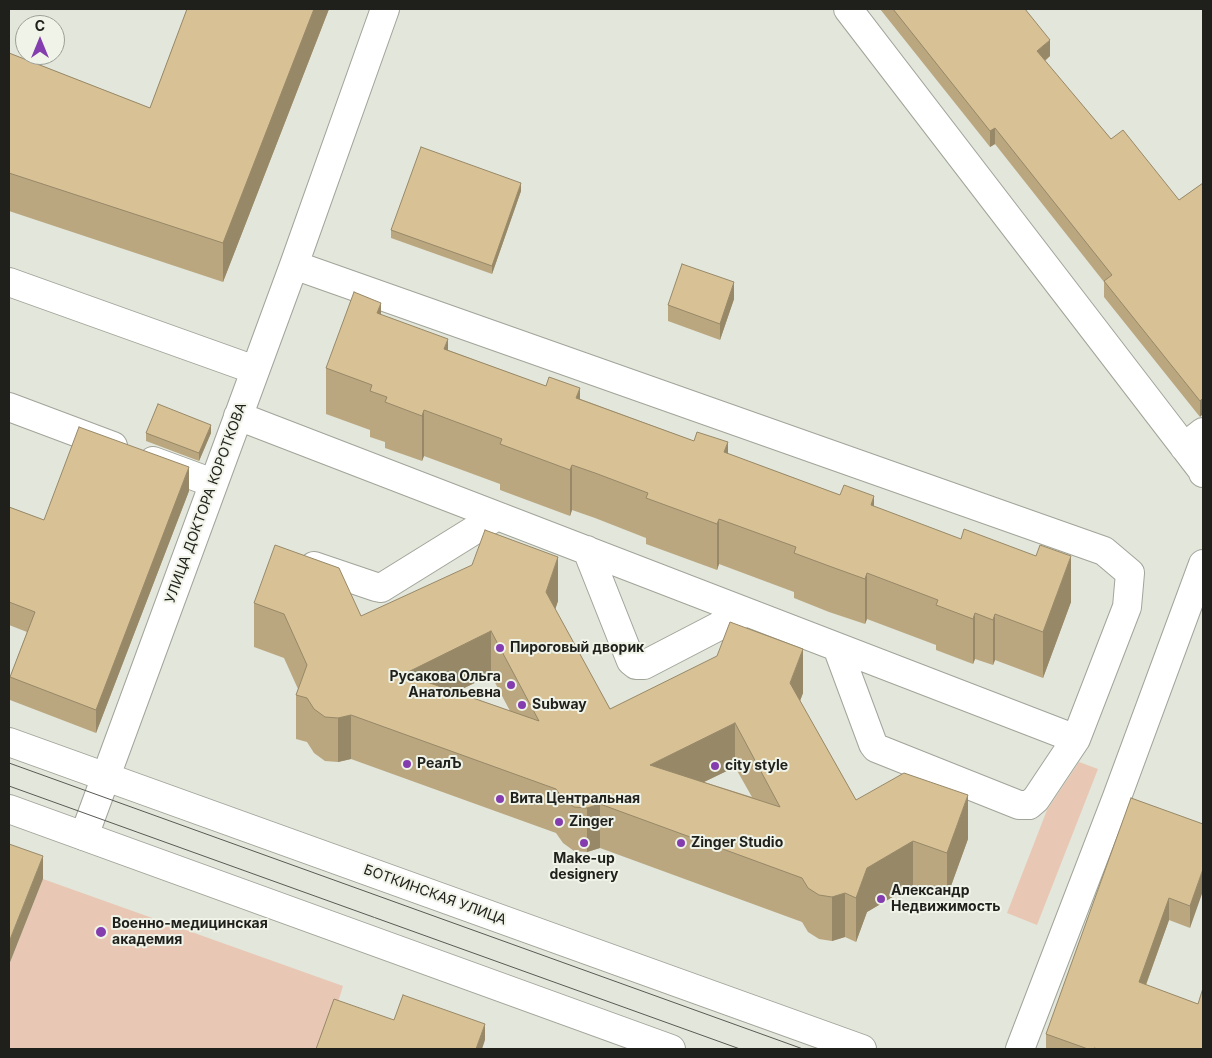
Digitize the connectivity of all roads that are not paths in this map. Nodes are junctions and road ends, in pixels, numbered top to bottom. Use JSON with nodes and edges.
{"nodes":[{"id":1,"x":385,"y":9,"type":"edge"},
{"id":2,"x":848,"y":9,"type":"edge"},
{"id":3,"x":294,"y":265,"type":"junction"},
{"id":4,"x":9,"y":282,"type":"edge"},
{"id":5,"x":255,"y":370,"type":"junction"},
{"id":6,"x":9,"y":407,"type":"edge"},
{"id":7,"x":238,"y":416,"type":"junction"},
{"id":8,"x":1194,"y":439,"type":"edge"},
{"id":9,"x":1203,"y":474,"type":"edge"},
{"id":10,"x":213,"y":483,"type":"junction"},
{"id":11,"x":497,"y":516,"type":"junction"},
{"id":12,"x":586,"y":550,"type":"junction"},
{"id":13,"x":1203,"y":564,"type":"edge"},
{"id":14,"x":314,"y":566,"type":"edge"},
{"id":15,"x":746,"y":612,"type":"junction"},
{"id":16,"x":837,"y":647,"type":"junction"},
{"id":17,"x":1076,"y":739,"type":"junction"},
{"id":18,"x":9,"y":742,"type":"edge"},
{"id":19,"x":105,"y":776,"type":"junction"},
{"id":20,"x":1117,"y":797,"type":"junction"},
{"id":21,"x":1143,"y":806,"type":"edge"},
{"id":22,"x":9,"y":809,"type":"edge"},
{"id":23,"x":84,"y":836,"type":"junction"},
{"id":24,"x":671,"y":1049,"type":"edge"},
{"id":25,"x":862,"y":1049,"type":"edge"},
{"id":26,"x":1020,"y":1049,"type":"edge"}],
"edges":[{"from":1,"to":3,"type":"main road","name":"УЛИЦА ДОКТОРА КОРОТКОВА"},
{"from":2,"to":8,"type":"main road"},
{"from":3,"to":5,"type":"main road","name":"УЛИЦА ДОКТОРА КОРОТКОВА"},
{"from":3,"to":17,"type":"main road"},
{"from":4,"to":5,"type":"main road"},
{"from":5,"to":7,"type":"main road","name":"УЛИЦА ДОКТОРА КОРОТКОВА"},
{"from":6,"to":10,"type":"main road"},
{"from":7,"to":10,"type":"main road","name":"УЛИЦА ДОКТОРА КОРОТКОВА"},
{"from":7,"to":11,"type":"main road"},
{"from":8,"to":9,"type":"main road"},
{"from":10,"to":19,"type":"main road","name":"УЛИЦА ДОКТОРА КОРОТКОВА"},
{"from":11,"to":12,"type":"main road"},
{"from":11,"to":14,"type":"main road"},
{"from":12,"to":15,"type":"main road"},
{"from":12,"to":15,"type":"main road"},
{"from":13,"to":20,"type":"main road"},
{"from":15,"to":16,"type":"main road"},
{"from":16,"to":17,"type":"main road"},
{"from":16,"to":17,"type":"main road"},
{"from":18,"to":19,"type":"main road","name":"БОТКИНСКАЯ УЛИЦА"},
{"from":19,"to":23,"type":"main road","name":"УЛИЦА ДОКТОРА КОРОТКОВА"},
{"from":19,"to":25,"type":"main road","name":"БОТКИНСКАЯ УЛИЦА"},
{"from":20,"to":21,"type":"main road"},
{"from":20,"to":26,"type":"main road"},
{"from":22,"to":23,"type":"main road"},
{"from":23,"to":24,"type":"main road"}]}
